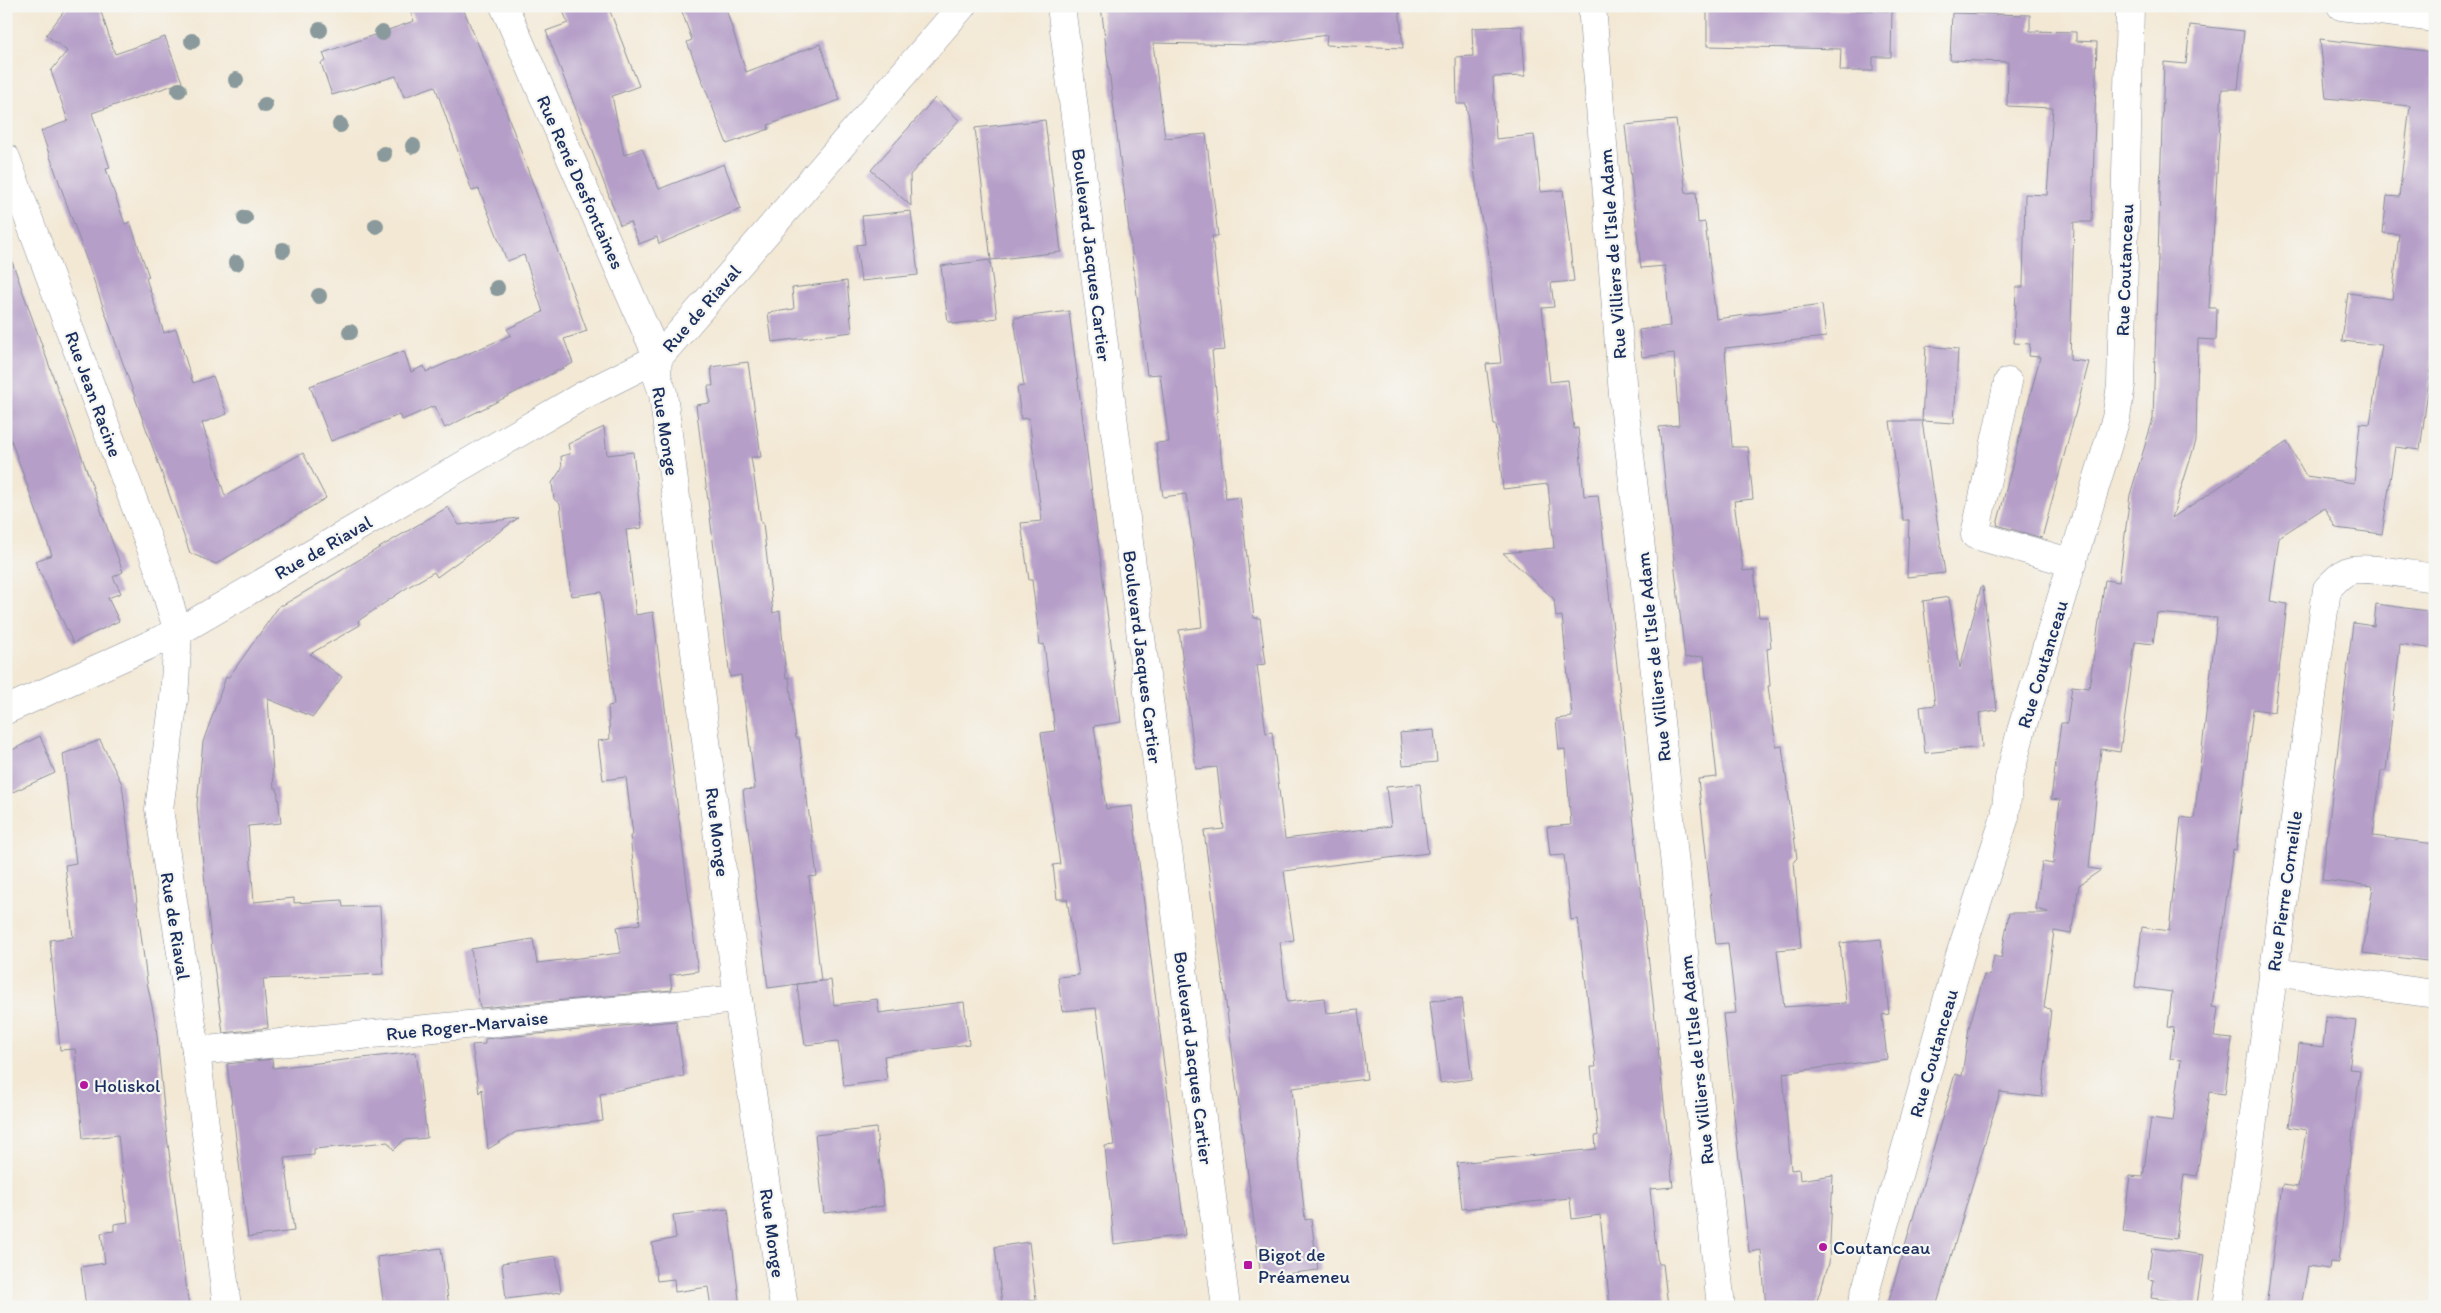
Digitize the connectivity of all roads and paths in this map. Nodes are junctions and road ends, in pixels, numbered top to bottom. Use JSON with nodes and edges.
{"nodes":[{"id":1,"x":504,"y":6,"type":"edge"},
{"id":2,"x":962,"y":6,"type":"edge"},
{"id":3,"x":1061,"y":6,"type":"edge"},
{"id":4,"x":1592,"y":6,"type":"edge"},
{"id":5,"x":2130,"y":6,"type":"edge"},
{"id":6,"x":2341,"y":6,"type":"edge"},
{"id":7,"x":2435,"y":18,"type":"edge"},
{"id":8,"x":6,"y":158,"type":"edge"},
{"id":9,"x":658,"y":358,"type":"junction"},
{"id":10,"x":2008,"y":382,"type":"dead end"},
{"id":11,"x":2073,"y":563,"type":"junction"},
{"id":12,"x":2435,"y":578,"type":"edge"},
{"id":13,"x":178,"y":632,"type":"junction"},
{"id":14,"x":6,"y":710,"type":"edge"},
{"id":15,"x":2273,"y":972,"type":"junction"},
{"id":16,"x":2435,"y":994,"type":"edge"},
{"id":17,"x":738,"y":999,"type":"junction"},
{"id":18,"x":196,"y":1051,"type":"junction"},
{"id":19,"x":227,"y":1307,"type":"edge"},
{"id":20,"x":784,"y":1307,"type":"edge"},
{"id":21,"x":1226,"y":1307,"type":"edge"},
{"id":22,"x":1721,"y":1307,"type":"edge"},
{"id":23,"x":1861,"y":1307,"type":"edge"},
{"id":24,"x":2227,"y":1307,"type":"edge"}],
"edges":[{"from":1,"to":9,"type":"street","name":"Rue René Desfontaines"},
{"from":2,"to":9,"type":"street","name":"Rue de Riaval"},
{"from":3,"to":21,"type":"street","name":"Boulevard Jacques Cartier"},
{"from":4,"to":22,"type":"street","name":"Rue Villiers de l'Isle Adam"},
{"from":5,"to":11,"type":"street","name":"Rue Coutanceau"},
{"from":6,"to":7,"type":"street"},
{"from":8,"to":13,"type":"street","name":"Rue Jean Racine"},
{"from":9,"to":13,"type":"street","name":"Rue de Riaval"},
{"from":9,"to":17,"type":"street","name":"Rue Monge"},
{"from":10,"to":11,"type":"street"},
{"from":11,"to":23,"type":"street","name":"Rue Coutanceau"},
{"from":12,"to":15,"type":"street","name":"Rue Pierre Corneille"},
{"from":13,"to":14,"type":"street"},
{"from":13,"to":18,"type":"street","name":"Rue de Riaval"},
{"from":15,"to":16,"type":"street"},
{"from":15,"to":24,"type":"street","name":"Rue Pierre Corneille"},
{"from":17,"to":18,"type":"street","name":"Rue Roger-Marvaise"},
{"from":17,"to":20,"type":"street","name":"Rue Monge"},
{"from":18,"to":19,"type":"street","name":"Rue de Riaval"}]}
